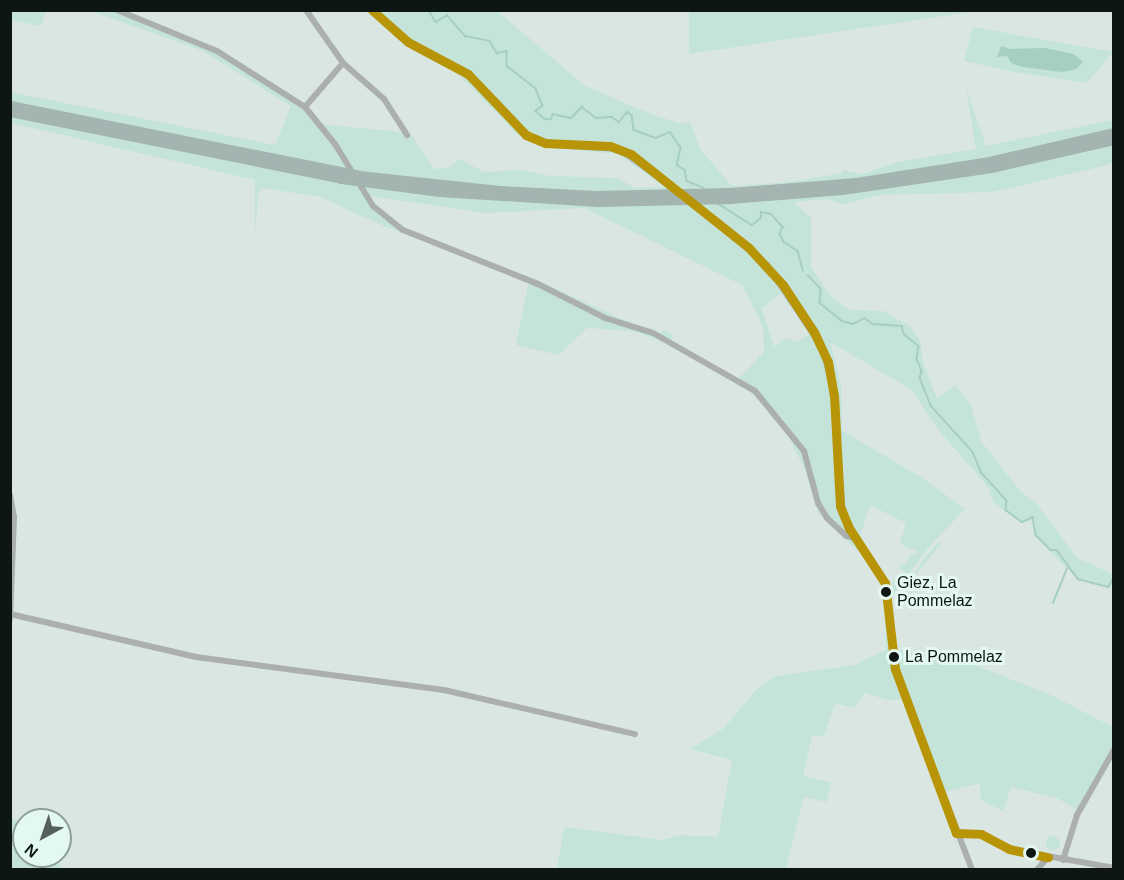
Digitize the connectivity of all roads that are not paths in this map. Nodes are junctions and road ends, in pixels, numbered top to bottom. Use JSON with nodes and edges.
{"nodes":[{"id":1,"x":117,"y":10,"type":"edge"},
{"id":2,"x":306,"y":10,"type":"edge"},
{"id":3,"x":371,"y":10,"type":"edge"},
{"id":4,"x":343,"y":63,"type":"junction"},
{"id":5,"x":10,"y":105,"type":"edge"},
{"id":6,"x":305,"y":107,"type":"junction"},
{"id":7,"x":10,"y":112,"type":"edge"},
{"id":8,"x":1113,"y":132,"type":"edge"},
{"id":9,"x":407,"y":135,"type":"dead end"},
{"id":10,"x":1113,"y":140,"type":"edge"},
{"id":11,"x":842,"y":187,"type":"junction"},
{"id":12,"x":628,"y":198,"type":"junction"},
{"id":13,"x":10,"y":495,"type":"edge"},
{"id":14,"x":856,"y":538,"type":"junction"},
{"id":15,"x":11,"y":616,"type":"edge"},
{"id":16,"x":635,"y":734,"type":"dead end"},
{"id":17,"x":1113,"y":753,"type":"edge"},
{"id":18,"x":956,"y":833,"type":"junction"},
{"id":19,"x":1048,"y":857,"type":"junction"},
{"id":20,"x":1063,"y":860,"type":"junction"},
{"id":21,"x":1113,"y":867,"type":"edge"},
{"id":22,"x":972,"y":870,"type":"edge"},
{"id":23,"x":1037,"y":870,"type":"edge"}],
"edges":[{"from":1,"to":6,"type":"street"},
{"from":2,"to":4,"type":"street"},
{"from":3,"to":14,"type":"street"},
{"from":4,"to":6,"type":"street"},
{"from":4,"to":9,"type":"street"},
{"from":5,"to":12,"type":"highway"},
{"from":6,"to":14,"type":"street"},
{"from":7,"to":12,"type":"highway"},
{"from":8,"to":11,"type":"highway"},
{"from":10,"to":11,"type":"highway"},
{"from":11,"to":12,"type":"highway"},
{"from":13,"to":15,"type":"street"},
{"from":14,"to":18,"type":"street"},
{"from":15,"to":16,"type":"street"},
{"from":17,"to":20,"type":"street"},
{"from":18,"to":19,"type":"street"},
{"from":18,"to":22,"type":"street"},
{"from":19,"to":20,"type":"street"},
{"from":19,"to":23,"type":"street"},
{"from":20,"to":21,"type":"street"}]}
